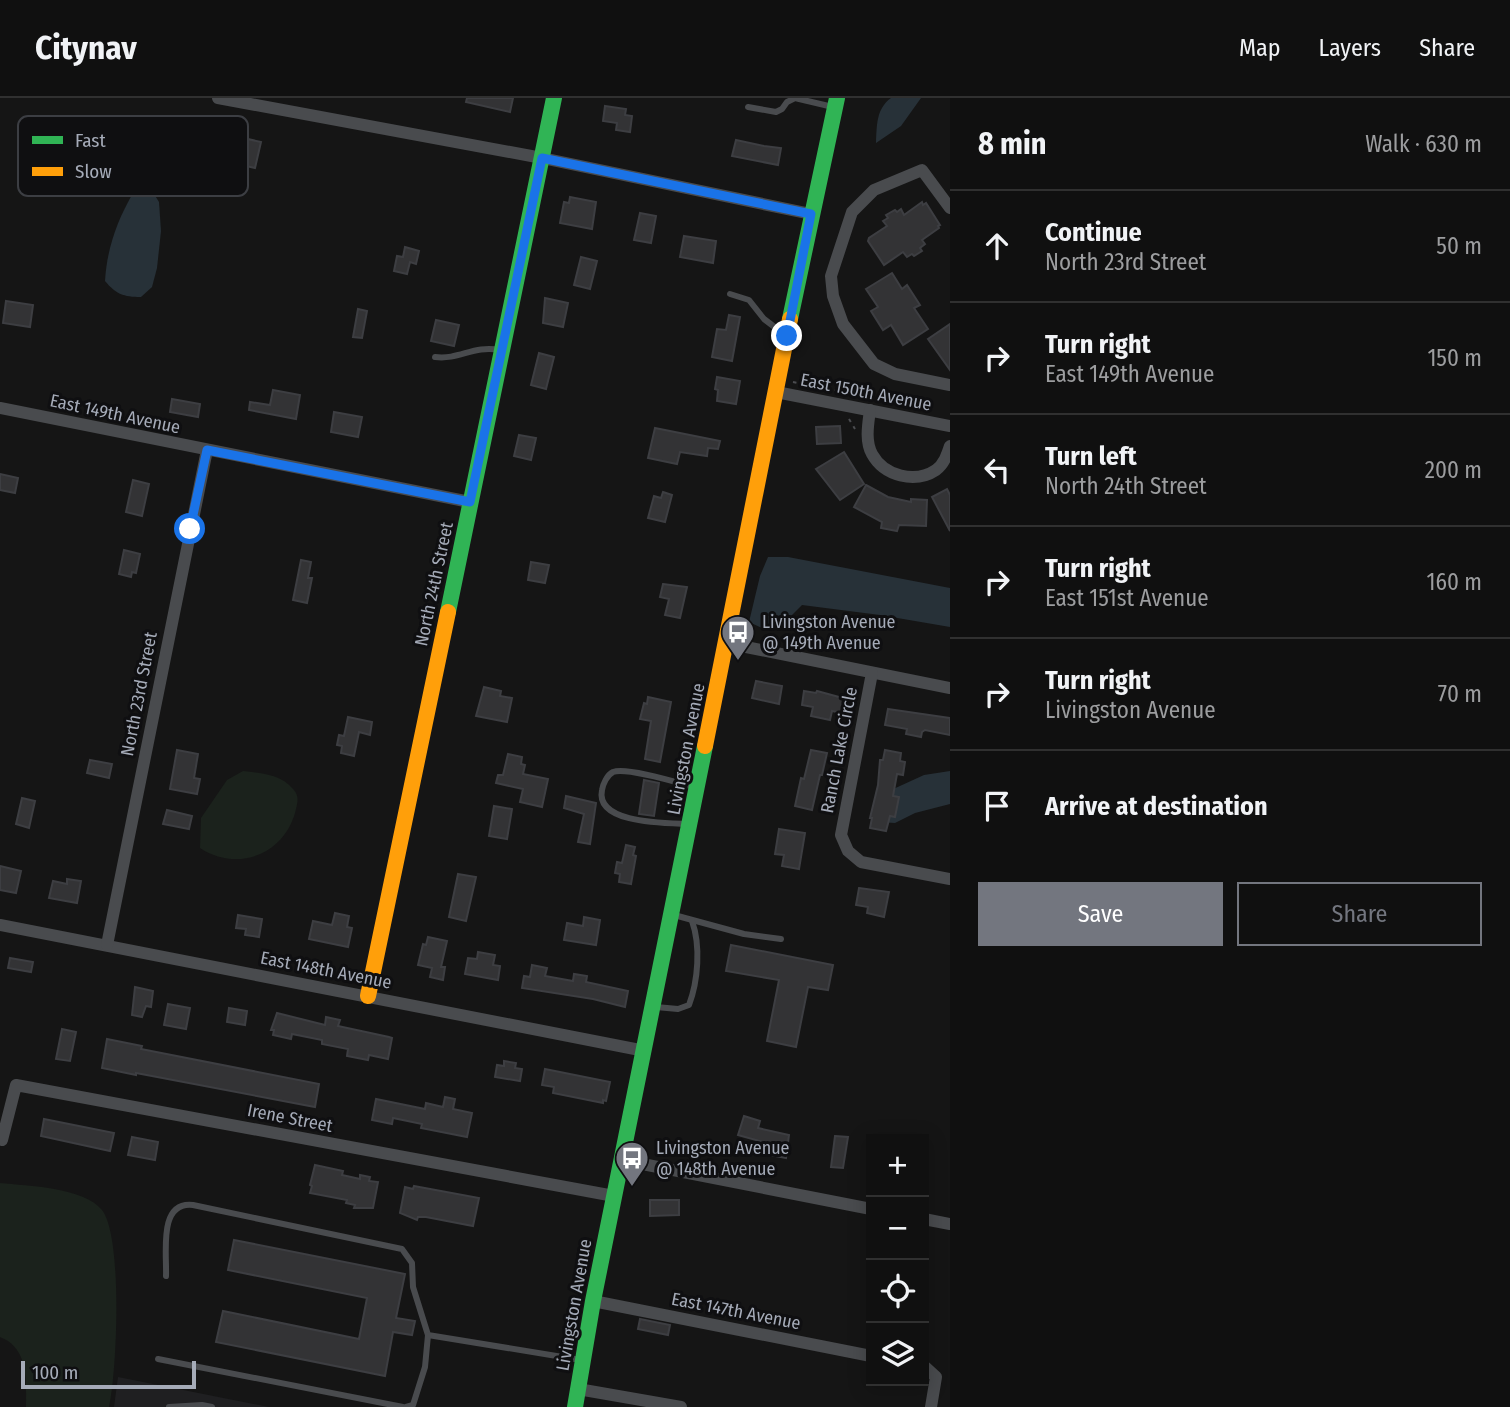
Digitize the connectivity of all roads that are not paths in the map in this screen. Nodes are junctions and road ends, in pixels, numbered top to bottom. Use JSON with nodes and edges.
{"nodes":[{"id":1,"x":218,"y":98,"type":"edge"},
{"id":2,"x":554,"y":98,"type":"edge"},
{"id":3,"x":274,"y":103,"type":"edge"},
{"id":4,"x":836,"y":103,"type":"edge"},
{"id":5,"x":748,"y":107,"type":"dead end"},
{"id":6,"x":542,"y":158,"type":"junction"},
{"id":7,"x":950,"y":208,"type":"edge"},
{"id":8,"x":811,"y":214,"type":"junction"},
{"id":9,"x":730,"y":294,"type":"dead end"},
{"id":10,"x":787,"y":336,"type":"junction"},
{"id":11,"x":502,"y":351,"type":"junction"},
{"id":12,"x":435,"y":357,"type":"dead end"},
{"id":13,"x":950,"y":386,"type":"edge"},
{"id":14,"x":776,"y":392,"type":"junction"},
{"id":15,"x":0,"y":408,"type":"edge"},
{"id":16,"x":870,"y":410,"type":"junction"},
{"id":17,"x":950,"y":426,"type":"edge"},
{"id":18,"x":950,"y":446,"type":"edge"},
{"id":19,"x":207,"y":450,"type":"junction"},
{"id":20,"x":470,"y":502,"type":"junction"},
{"id":21,"x":726,"y":643,"type":"junction"},
{"id":22,"x":872,"y":673,"type":"junction"},
{"id":23,"x":950,"y":688,"type":"edge"},
{"id":24,"x":698,"y":788,"type":"junction"},
{"id":25,"x":690,"y":824,"type":"junction"},
{"id":26,"x":950,"y":879,"type":"edge"},
{"id":27,"x":672,"y":915,"type":"junction"},
{"id":28,"x":692,"y":921,"type":"junction"},
{"id":29,"x":0,"y":925,"type":"edge"},
{"id":30,"x":781,"y":939,"type":"dead end"},
{"id":31,"x":107,"y":945,"type":"junction"},
{"id":32,"x":368,"y":996,"type":"junction"},
{"id":33,"x":654,"y":1007,"type":"junction"},
{"id":34,"x":645,"y":1051,"type":"junction"},
{"id":35,"x":2,"y":1140,"type":"edge"},
{"id":36,"x":622,"y":1160,"type":"junction"},
{"id":37,"x":614,"y":1196,"type":"junction"},
{"id":38,"x":866,"y":1208,"type":"edge"},
{"id":39,"x":929,"y":1220,"type":"edge"},
{"id":40,"x":950,"y":1224,"type":"edge"},
{"id":41,"x":166,"y":1276,"type":"dead end"},
{"id":42,"x":593,"y":1301,"type":"junction"},
{"id":43,"x":428,"y":1335,"type":"junction"},
{"id":44,"x":866,"y":1355,"type":"edge"},
{"id":45,"x":158,"y":1359,"type":"dead end"},
{"id":46,"x":583,"y":1360,"type":"junction"},
{"id":47,"x":929,"y":1371,"type":"edge"},
{"id":48,"x":578,"y":1389,"type":"junction"},
{"id":49,"x":169,"y":1407,"type":"edge"},
{"id":50,"x":212,"y":1407,"type":"edge"},
{"id":51,"x":405,"y":1407,"type":"edge"},
{"id":52,"x":575,"y":1407,"type":"edge"},
{"id":53,"x":681,"y":1407,"type":"edge"},
{"id":54,"x":931,"y":1407,"type":"edge"}],
"edges":[{"from":1,"to":3,"type":"street"},
{"from":2,"to":6,"type":"street","name":"North 24th Street"},
{"from":3,"to":6,"type":"street"},
{"from":4,"to":5,"type":"lane"},
{"from":4,"to":8,"type":"street","name":"Livingston Avenue"},
{"from":6,"to":8,"type":"street"},
{"from":6,"to":11,"type":"street","name":"North 24th Street"},
{"from":7,"to":13,"type":"street"},
{"from":8,"to":10,"type":"street","name":"Livingston Avenue"},
{"from":9,"to":10,"type":"lane"},
{"from":10,"to":14,"type":"street","name":"Livingston Avenue"},
{"from":11,"to":12,"type":"lane"},
{"from":11,"to":20,"type":"street","name":"North 24th Street"},
{"from":14,"to":16,"type":"street","name":"East 150th Avenue"},
{"from":14,"to":21,"type":"street","name":"Livingston Avenue"},
{"from":15,"to":19,"type":"street","name":"East 149th Avenue"},
{"from":16,"to":17,"type":"street","name":"East 150th Avenue"},
{"from":16,"to":18,"type":"street"},
{"from":19,"to":20,"type":"street","name":"East 149th Avenue"},
{"from":19,"to":31,"type":"street","name":"North 23rd Street"},
{"from":20,"to":32,"type":"street","name":"North 24th Street"},
{"from":21,"to":22,"type":"street"},
{"from":21,"to":24,"type":"street","name":"Livingston Avenue"},
{"from":22,"to":23,"type":"street"},
{"from":22,"to":26,"type":"street","name":"Ranch Lake Circle"},
{"from":24,"to":25,"type":"street","name":"Livingston Avenue"},
{"from":24,"to":25,"type":"lane"},
{"from":25,"to":27,"type":"street","name":"Livingston Avenue"},
{"from":27,"to":28,"type":"lane"},
{"from":27,"to":33,"type":"street","name":"Livingston Avenue"},
{"from":28,"to":30,"type":"lane"},
{"from":28,"to":33,"type":"lane"},
{"from":29,"to":31,"type":"street","name":"East 148th Avenue"},
{"from":31,"to":32,"type":"street","name":"East 148th Avenue"},
{"from":32,"to":34,"type":"street","name":"East 148th Avenue"},
{"from":33,"to":34,"type":"street","name":"Livingston Avenue"},
{"from":34,"to":36,"type":"street","name":"Livingston Avenue"},
{"from":35,"to":37,"type":"street","name":"Irene Street"},
{"from":36,"to":37,"type":"street","name":"Livingston Avenue"},
{"from":36,"to":38,"type":"street"},
{"from":37,"to":42,"type":"street","name":"Livingston Avenue"},
{"from":39,"to":40,"type":"street"},
{"from":41,"to":43,"type":"lane"},
{"from":42,"to":44,"type":"street","name":"East 147th Avenue"},
{"from":42,"to":46,"type":"street","name":"Livingston Avenue"},
{"from":43,"to":46,"type":"lane"},
{"from":43,"to":51,"type":"lane"},
{"from":45,"to":51,"type":"lane"},
{"from":46,"to":48,"type":"street","name":"Livingston Avenue"},
{"from":47,"to":54,"type":"street"},
{"from":48,"to":52,"type":"street","name":"Livingston Avenue"},
{"from":48,"to":53,"type":"street"},
{"from":49,"to":50,"type":"lane"}]}
